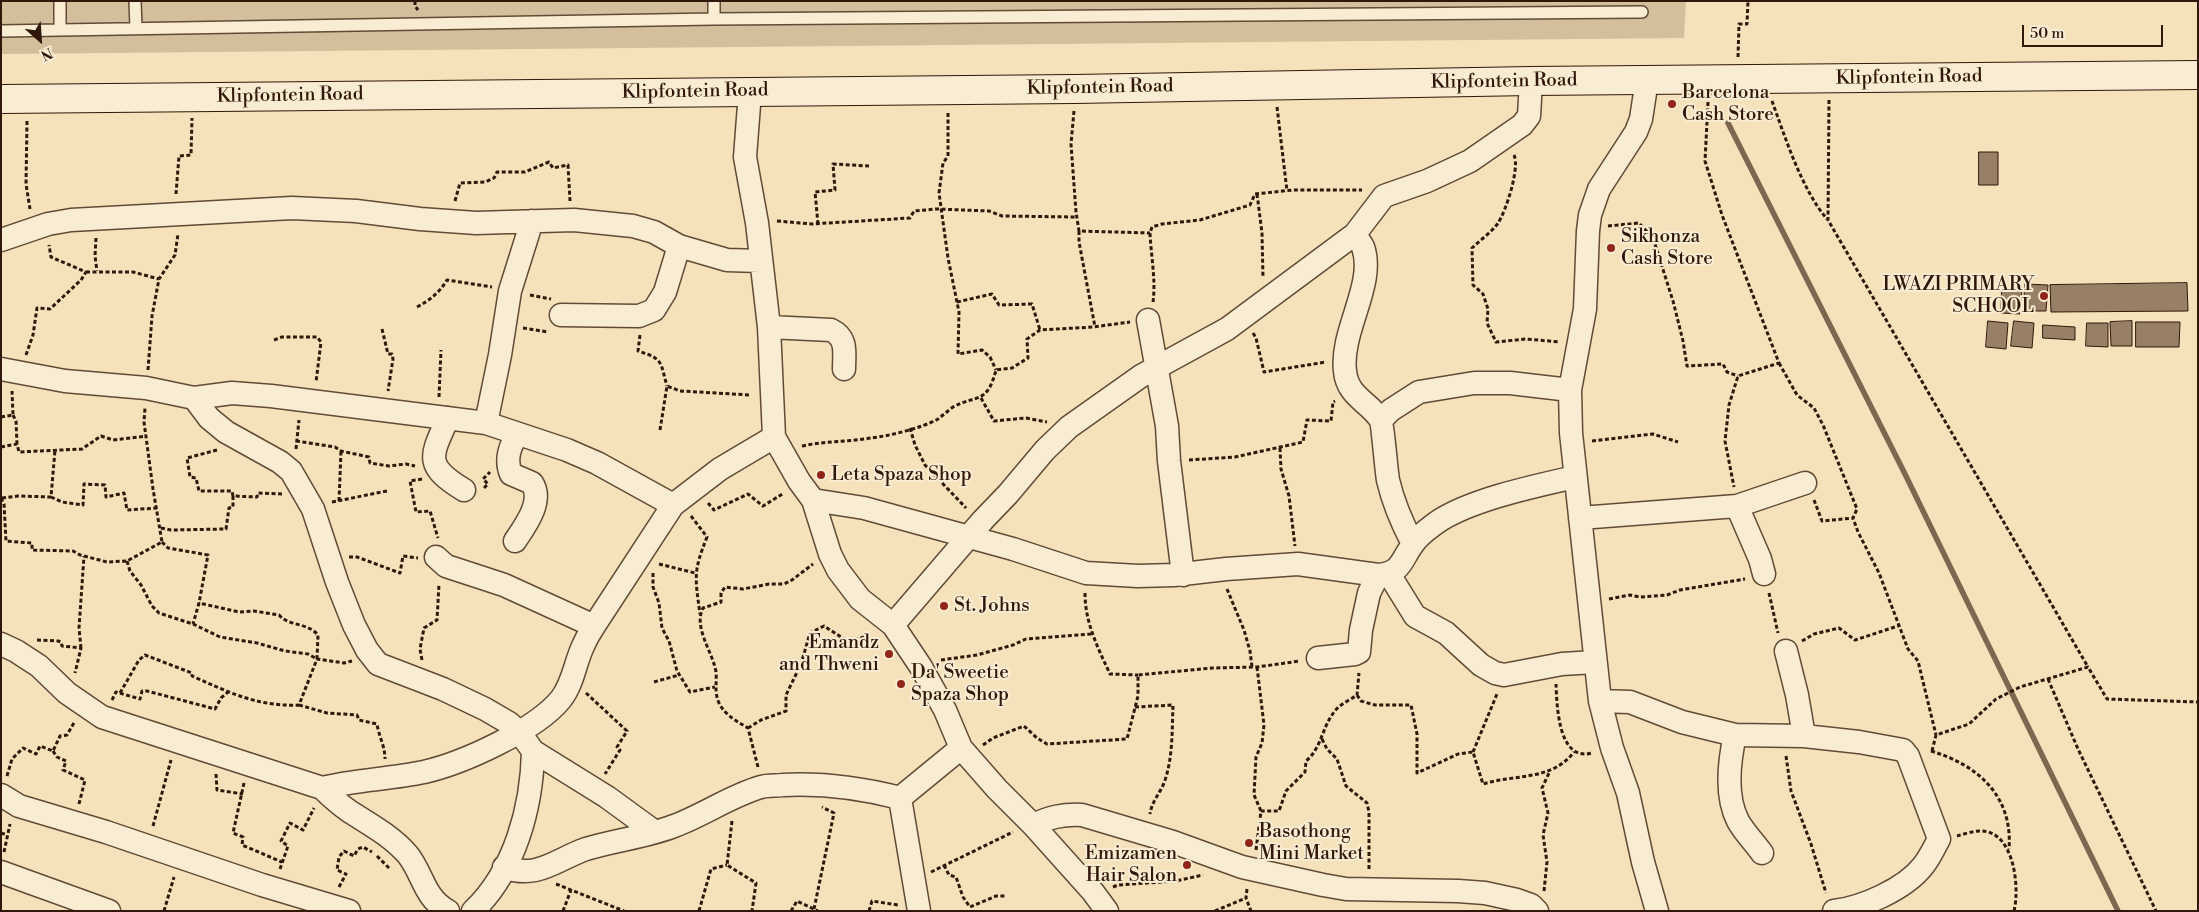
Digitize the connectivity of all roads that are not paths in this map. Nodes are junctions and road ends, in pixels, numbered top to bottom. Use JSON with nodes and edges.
{"nodes":[{"id":1,"x":60,"y":1,"type":"edge"},
{"id":2,"x":136,"y":1,"type":"edge"},
{"id":3,"x":714,"y":1,"type":"edge"},
{"id":4,"x":1642,"y":12,"type":"dead end"},
{"id":5,"x":714,"y":19,"type":"junction"},
{"id":6,"x":136,"y":28,"type":"junction"},
{"id":7,"x":60,"y":30,"type":"junction"},
{"id":8,"x":1,"y":31,"type":"edge"},
{"id":9,"x":2198,"y":75,"type":"edge"},
{"id":10,"x":1647,"y":80,"type":"junction"},
{"id":11,"x":1531,"y":81,"type":"junction"},
{"id":12,"x":750,"y":92,"type":"junction"},
{"id":13,"x":1,"y":99,"type":"edge"},
{"id":14,"x":532,"y":222,"type":"junction"},
{"id":15,"x":1355,"y":234,"type":"junction"},
{"id":16,"x":1,"y":240,"type":"edge"},
{"id":17,"x":679,"y":246,"type":"junction"},
{"id":18,"x":760,"y":261,"type":"junction"},
{"id":19,"x":558,"y":314,"type":"road end"},
{"id":20,"x":1148,"y":320,"type":"road end"},
{"id":21,"x":769,"y":327,"type":"junction"},
{"id":22,"x":1156,"y":367,"type":"junction"},
{"id":23,"x":844,"y":369,"type":"dead end"},
{"id":24,"x":11,"y":371,"type":"edge"},
{"id":25,"x":1570,"y":390,"type":"junction"},
{"id":26,"x":194,"y":398,"type":"junction"},
{"id":27,"x":443,"y":417,"type":"junction"},
{"id":28,"x":1381,"y":420,"type":"junction"},
{"id":29,"x":486,"y":423,"type":"junction"},
{"id":30,"x":518,"y":434,"type":"junction"},
{"id":31,"x":778,"y":444,"type":"junction"},
{"id":32,"x":1575,"y":477,"type":"junction"},
{"id":33,"x":1805,"y":483,"type":"road end"},
{"id":34,"x":464,"y":490,"type":"road end"},
{"id":35,"x":806,"y":491,"type":"junction"},
{"id":36,"x":681,"y":498,"type":"junction"},
{"id":37,"x":1737,"y":506,"type":"junction"},
{"id":38,"x":1580,"y":518,"type":"junction"},
{"id":39,"x":967,"y":538,"type":"junction"},
{"id":40,"x":515,"y":541,"type":"dead end"},
{"id":41,"x":1413,"y":544,"type":"junction"},
{"id":42,"x":441,"y":562,"type":"road end"},
{"id":43,"x":1383,"y":574,"type":"junction"},
{"id":44,"x":1764,"y":574,"type":"road end"},
{"id":45,"x":1183,"y":575,"type":"junction"},
{"id":46,"x":888,"y":621,"type":"junction"},
{"id":47,"x":594,"y":626,"type":"junction"},
{"id":48,"x":1,"y":644,"type":"edge"},
{"id":49,"x":1786,"y":651,"type":"road end"},
{"id":50,"x":1318,"y":658,"type":"road end"},
{"id":51,"x":1595,"y":662,"type":"junction"},
{"id":52,"x":1600,"y":701,"type":"junction"},
{"id":53,"x":520,"y":733,"type":"junction"},
{"id":54,"x":1735,"y":735,"type":"junction"},
{"id":55,"x":1793,"y":736,"type":"junction"},
{"id":56,"x":533,"y":751,"type":"junction"},
{"id":57,"x":964,"y":752,"type":"junction"},
{"id":58,"x":322,"y":788,"type":"junction"},
{"id":59,"x":9,"y":793,"type":"edge"},
{"id":60,"x":900,"y":798,"type":"junction"},
{"id":61,"x":1033,"y":825,"type":"junction"},
{"id":62,"x":655,"y":832,"type":"junction"},
{"id":63,"x":1762,"y":853,"type":"dead end"},
{"id":64,"x":2,"y":866,"type":"edge"},
{"id":65,"x":504,"y":867,"type":"junction"},
{"id":66,"x":1830,"y":902,"type":"edge"},
{"id":67,"x":1541,"y":905,"type":"edge"},
{"id":68,"x":439,"y":909,"type":"edge"},
{"id":69,"x":919,"y":909,"type":"edge"},
{"id":70,"x":109,"y":911,"type":"edge"},
{"id":71,"x":349,"y":911,"type":"edge"},
{"id":72,"x":474,"y":911,"type":"edge"},
{"id":73,"x":1106,"y":911,"type":"edge"},
{"id":74,"x":1657,"y":911,"type":"edge"}],
"edges":[{"from":1,"to":7,"type":"lane"},
{"from":2,"to":6,"type":"lane"},
{"from":3,"to":5,"type":"lane"},
{"from":4,"to":5,"type":"lane"},
{"from":5,"to":6,"type":"lane"},
{"from":6,"to":7,"type":"lane"},
{"from":7,"to":8,"type":"lane"},
{"from":9,"to":10,"type":"main road","name":"Klipfontein Road"},
{"from":10,"to":11,"type":"main road","name":"Klipfontein Road"},
{"from":10,"to":25,"type":"street"},
{"from":11,"to":12,"type":"main road","name":"Klipfontein Road"},
{"from":11,"to":15,"type":"street"},
{"from":12,"to":13,"type":"main road","name":"Klipfontein Road"},
{"from":12,"to":18,"type":"street"},
{"from":14,"to":16,"type":"street"},
{"from":14,"to":17,"type":"street"},
{"from":14,"to":29,"type":"street"},
{"from":15,"to":22,"type":"street"},
{"from":15,"to":28,"type":"street"},
{"from":17,"to":18,"type":"street"},
{"from":17,"to":19,"type":"street"},
{"from":18,"to":21,"type":"street"},
{"from":20,"to":22,"type":"street"},
{"from":21,"to":23,"type":"street"},
{"from":21,"to":31,"type":"street"},
{"from":22,"to":39,"type":"street"},
{"from":22,"to":45,"type":"street"},
{"from":24,"to":26,"type":"street"},
{"from":25,"to":28,"type":"street"},
{"from":25,"to":32,"type":"street"},
{"from":26,"to":27,"type":"street"},
{"from":26,"to":53,"type":"street"},
{"from":27,"to":29,"type":"street"},
{"from":27,"to":34,"type":"street"},
{"from":28,"to":41,"type":"street"},
{"from":29,"to":30,"type":"street"},
{"from":30,"to":36,"type":"street"},
{"from":30,"to":40,"type":"street"},
{"from":31,"to":35,"type":"street"},
{"from":31,"to":36,"type":"street"},
{"from":32,"to":38,"type":"street"},
{"from":32,"to":41,"type":"street"},
{"from":33,"to":37,"type":"street"},
{"from":35,"to":39,"type":"street"},
{"from":35,"to":46,"type":"street"},
{"from":36,"to":47,"type":"street"},
{"from":37,"to":38,"type":"street"},
{"from":37,"to":44,"type":"street"},
{"from":38,"to":51,"type":"street"},
{"from":39,"to":45,"type":"street"},
{"from":39,"to":46,"type":"street"},
{"from":41,"to":43,"type":"street"},
{"from":42,"to":47,"type":"street"},
{"from":43,"to":45,"type":"street"},
{"from":43,"to":50,"type":"street"},
{"from":43,"to":51,"type":"street"},
{"from":46,"to":57,"type":"street"},
{"from":47,"to":53,"type":"street"},
{"from":48,"to":58,"type":"street"},
{"from":49,"to":55,"type":"street"},
{"from":51,"to":52,"type":"street"},
{"from":52,"to":54,"type":"street"},
{"from":52,"to":74,"type":"street"},
{"from":53,"to":56,"type":"street"},
{"from":53,"to":58,"type":"street"},
{"from":54,"to":55,"type":"street"},
{"from":54,"to":63,"type":"street"},
{"from":55,"to":66,"type":"street"},
{"from":56,"to":62,"type":"street"},
{"from":56,"to":65,"type":"street"},
{"from":57,"to":60,"type":"street"},
{"from":57,"to":61,"type":"street"},
{"from":58,"to":68,"type":"street"},
{"from":59,"to":71,"type":"street"},
{"from":60,"to":62,"type":"street"},
{"from":60,"to":69,"type":"street"},
{"from":61,"to":67,"type":"street"},
{"from":61,"to":73,"type":"street"},
{"from":62,"to":65,"type":"street"},
{"from":64,"to":70,"type":"street"},
{"from":65,"to":72,"type":"street"}]}
